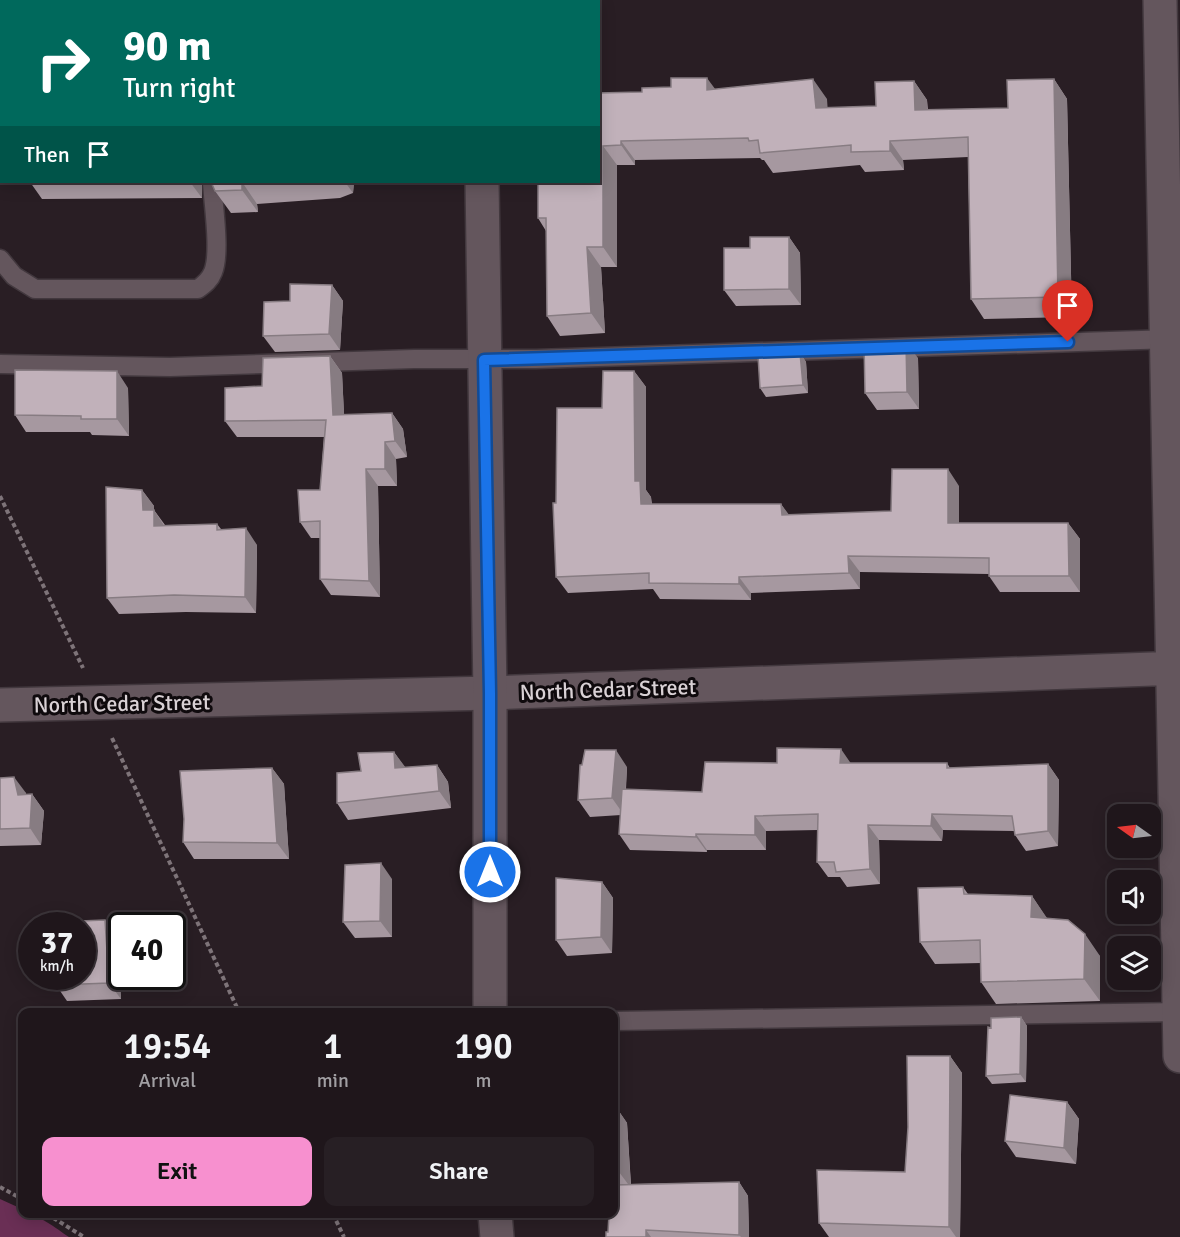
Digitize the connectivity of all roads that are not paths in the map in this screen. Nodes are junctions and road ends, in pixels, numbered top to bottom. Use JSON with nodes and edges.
{"nodes":[{"id":1,"x":1160,"y":0,"type":"edge"},
{"id":2,"x":212,"y":183,"type":"edge"},
{"id":3,"x":482,"y":183,"type":"edge"},
{"id":4,"x":0,"y":259,"type":"edge"},
{"id":5,"x":1174,"y":339,"type":"edge"},
{"id":6,"x":484,"y":360,"type":"junction"},
{"id":7,"x":0,"y":364,"type":"edge"},
{"id":8,"x":1176,"y":668,"type":"edge"},
{"id":9,"x":490,"y":693,"type":"junction"},
{"id":10,"x":0,"y":705,"type":"edge"},
{"id":11,"x":490,"y":1008,"type":"edge"},
{"id":12,"x":1179,"y":1012,"type":"edge"},
{"id":13,"x":618,"y":1021,"type":"edge"},
{"id":14,"x":1180,"y":1056,"type":"edge"},
{"id":15,"x":495,"y":1218,"type":"edge"},
{"id":16,"x":497,"y":1237,"type":"edge"}],
"edges":[{"from":1,"to":5,"type":"street"},
{"from":2,"to":4,"type":"lane"},
{"from":3,"to":6,"type":"street"},
{"from":5,"to":6,"type":"lane"},
{"from":5,"to":8,"type":"street"},
{"from":6,"to":7,"type":"lane"},
{"from":6,"to":9,"type":"street"},
{"from":8,"to":9,"type":"street","name":"North Cedar Street"},
{"from":8,"to":12,"type":"street"},
{"from":9,"to":10,"type":"street","name":"North Cedar Street"},
{"from":9,"to":11,"type":"street"},
{"from":12,"to":13,"type":"lane"},
{"from":12,"to":14,"type":"street"},
{"from":15,"to":16,"type":"street"}]}
